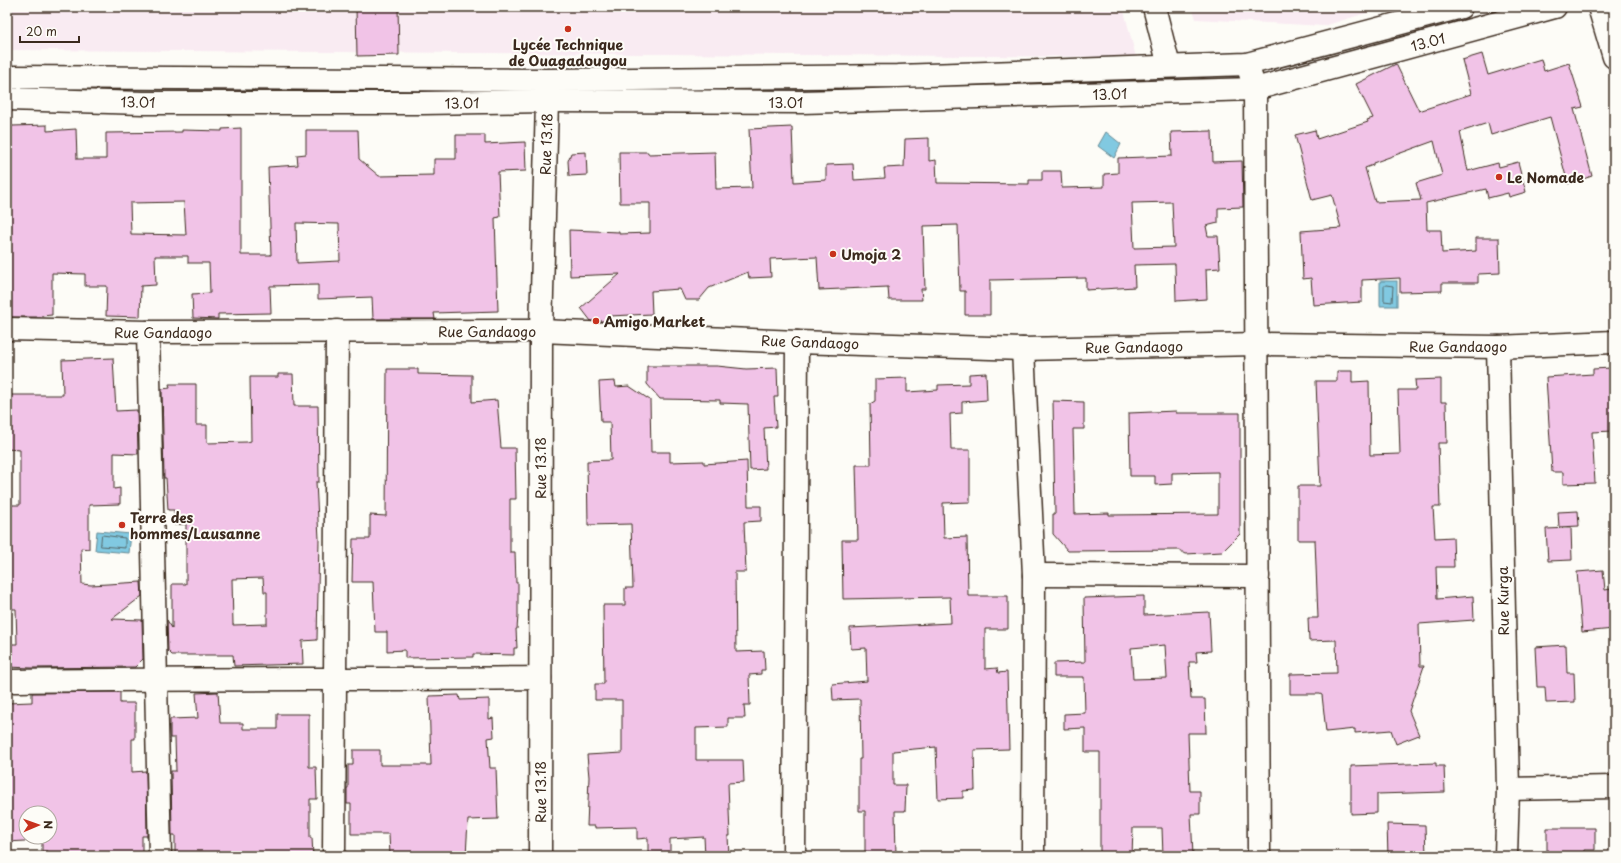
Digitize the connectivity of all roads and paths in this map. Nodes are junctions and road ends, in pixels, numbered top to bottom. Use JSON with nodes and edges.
{"nodes":[{"id":1,"x":1154,"y":7,"type":"edge"},
{"id":2,"x":1461,"y":7,"type":"edge"},
{"id":3,"x":1554,"y":7,"type":"edge"},
{"id":4,"x":1599,"y":7,"type":"edge"},
{"id":5,"x":1614,"y":57,"type":"edge"},
{"id":6,"x":1247,"y":64,"type":"junction"},
{"id":7,"x":1169,"y":66,"type":"junction"},
{"id":8,"x":7,"y":76,"type":"edge"},
{"id":9,"x":1255,"y":89,"type":"junction"},
{"id":10,"x":546,"y":90,"type":"junction"},
{"id":11,"x":7,"y":99,"type":"edge"},
{"id":12,"x":7,"y":329,"type":"edge"},
{"id":13,"x":337,"y":331,"type":"junction"},
{"id":14,"x":541,"y":331,"type":"junction"},
{"id":15,"x":148,"y":332,"type":"junction"},
{"id":16,"x":797,"y":342,"type":"junction"},
{"id":17,"x":1614,"y":342,"type":"edge"},
{"id":18,"x":1257,"y":344,"type":"junction"},
{"id":19,"x":1498,"y":347,"type":"junction"},
{"id":20,"x":1023,"y":349,"type":"junction"},
{"id":21,"x":1034,"y":576,"type":"junction"},
{"id":22,"x":1258,"y":576,"type":"junction"},
{"id":23,"x":157,"y":678,"type":"junction"},
{"id":24,"x":540,"y":678,"type":"junction"},
{"id":25,"x":335,"y":680,"type":"junction"},
{"id":26,"x":7,"y":681,"type":"edge"},
{"id":27,"x":1614,"y":787,"type":"edge"},
{"id":28,"x":1508,"y":789,"type":"junction"},
{"id":29,"x":160,"y":856,"type":"edge"},
{"id":30,"x":334,"y":856,"type":"edge"},
{"id":31,"x":540,"y":856,"type":"edge"},
{"id":32,"x":794,"y":856,"type":"edge"},
{"id":33,"x":1033,"y":856,"type":"edge"},
{"id":34,"x":1259,"y":856,"type":"edge"},
{"id":35,"x":1506,"y":856,"type":"edge"}],
"edges":[{"from":1,"to":7,"type":"street"},
{"from":2,"to":6,"type":"street","name":"13.01"},
{"from":3,"to":9,"type":"street","name":"13.01"},
{"from":4,"to":5,"type":"street"},
{"from":6,"to":7,"type":"street","name":"13.01"},
{"from":6,"to":9,"type":"street"},
{"from":7,"to":10,"type":"street","name":"13.01"},
{"from":8,"to":10,"type":"street","name":"13.01"},
{"from":9,"to":10,"type":"street","name":"13.01"},
{"from":9,"to":18,"type":"street"},
{"from":10,"to":11,"type":"street","name":"13.01"},
{"from":10,"to":14,"type":"street","name":"Rue 13.18"},
{"from":12,"to":15,"type":"street","name":"Rue Gandaogo"},
{"from":13,"to":14,"type":"street","name":"Rue Gandaogo"},
{"from":13,"to":15,"type":"street","name":"Rue Gandaogo"},
{"from":13,"to":25,"type":"street"},
{"from":14,"to":16,"type":"street","name":"Rue Gandaogo"},
{"from":14,"to":24,"type":"street","name":"Rue 13.18"},
{"from":15,"to":23,"type":"street"},
{"from":16,"to":20,"type":"street","name":"Rue Gandaogo"},
{"from":16,"to":32,"type":"street"},
{"from":17,"to":19,"type":"street","name":"Rue Gandaogo"},
{"from":18,"to":19,"type":"street","name":"Rue Gandaogo"},
{"from":18,"to":20,"type":"street","name":"Rue Gandaogo"},
{"from":18,"to":22,"type":"street"},
{"from":19,"to":28,"type":"street","name":"Rue Kurga"},
{"from":20,"to":21,"type":"street"},
{"from":21,"to":22,"type":"street"},
{"from":21,"to":33,"type":"street"},
{"from":22,"to":34,"type":"street"},
{"from":23,"to":25,"type":"street"},
{"from":23,"to":26,"type":"street"},
{"from":23,"to":29,"type":"street"},
{"from":24,"to":25,"type":"street"},
{"from":24,"to":31,"type":"street","name":"Rue 13.18"},
{"from":25,"to":30,"type":"street"},
{"from":27,"to":28,"type":"street"},
{"from":28,"to":35,"type":"street","name":"Rue Kurga"}]}
